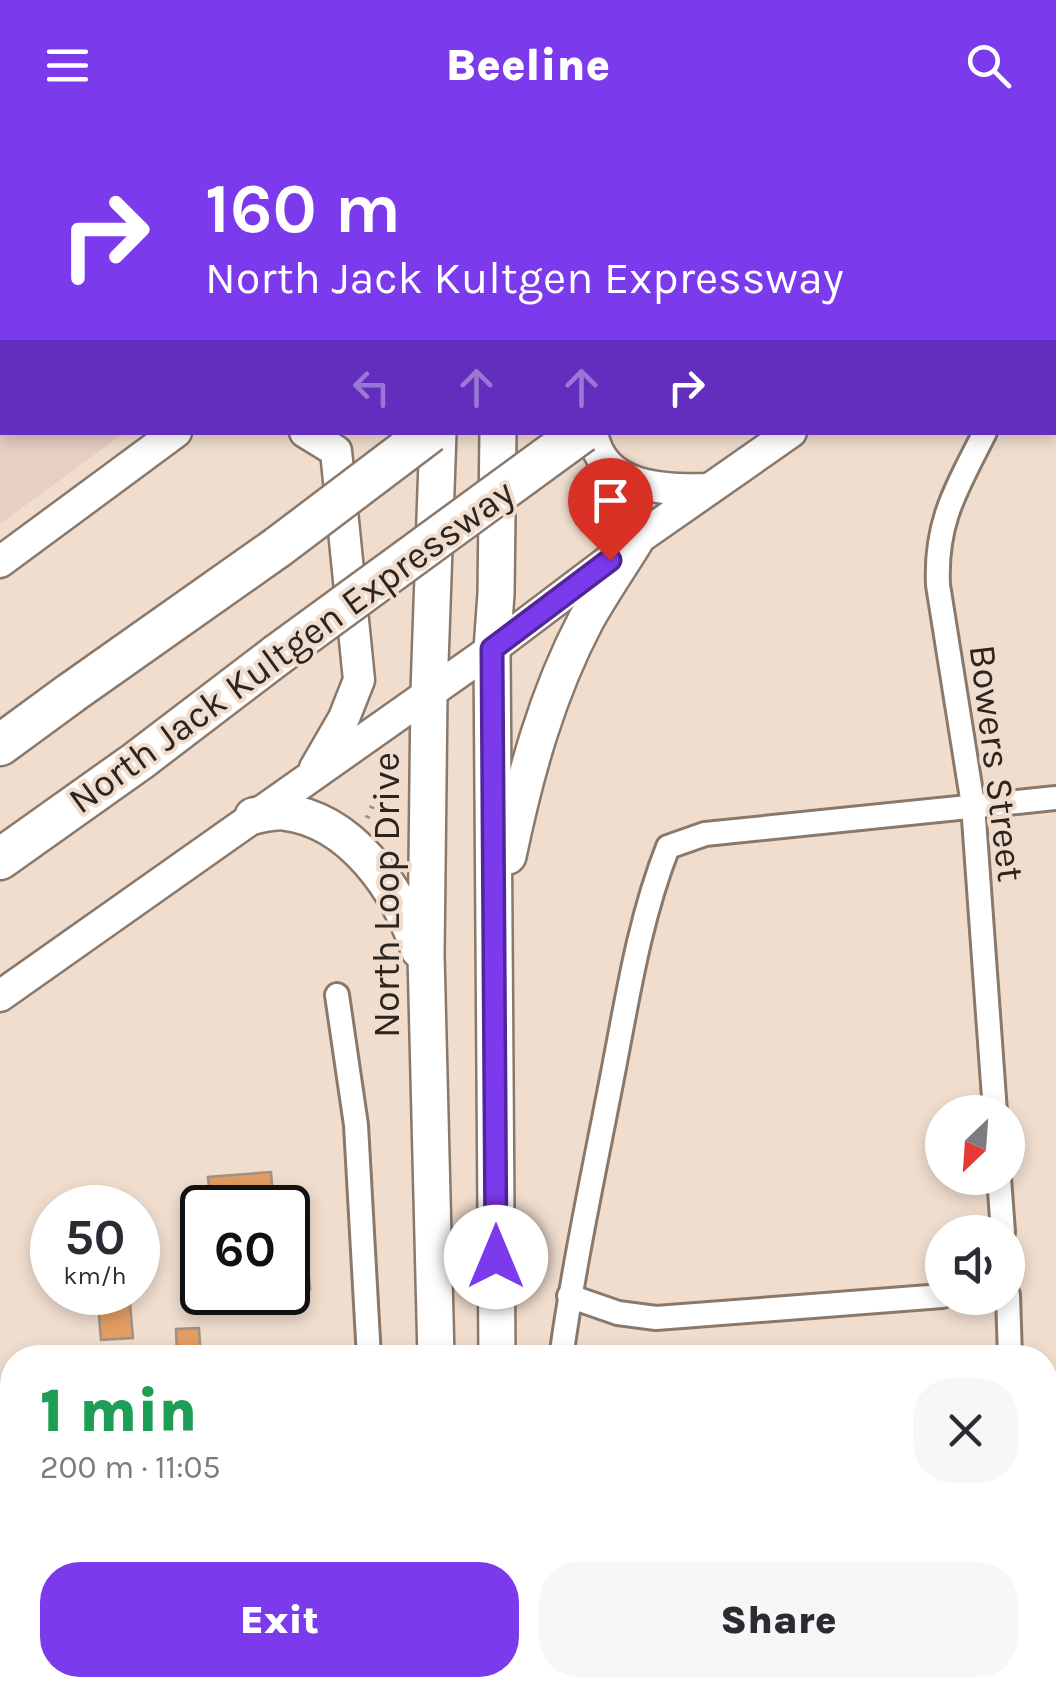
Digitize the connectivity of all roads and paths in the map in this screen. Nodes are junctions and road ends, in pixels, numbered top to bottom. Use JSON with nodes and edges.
{"nodes":[{"id":1,"x":181,"y":435,"type":"edge"},
{"id":2,"x":310,"y":435,"type":"edge"},
{"id":3,"x":426,"y":435,"type":"edge"},
{"id":4,"x":438,"y":435,"type":"edge"},
{"id":5,"x":498,"y":435,"type":"edge"},
{"id":6,"x":578,"y":435,"type":"edge"},
{"id":7,"x":592,"y":435,"type":"edge"},
{"id":8,"x":787,"y":435,"type":"edge"},
{"id":9,"x":984,"y":435,"type":"edge"},
{"id":10,"x":710,"y":489,"type":"junction"},
{"id":11,"x":635,"y":541,"type":"junction"},
{"id":12,"x":0,"y":562,"type":"edge"},
{"id":13,"x":492,"y":649,"type":"junction"},
{"id":14,"x":429,"y":692,"type":"junction"},
{"id":15,"x":72,"y":693,"type":"junction"},
{"id":16,"x":0,"y":734,"type":"edge"},
{"id":17,"x":0,"y":744,"type":"edge"},
{"id":18,"x":391,"y":747,"type":"dead end"},
{"id":19,"x":312,"y":774,"type":"junction"},
{"id":20,"x":1056,"y":798,"type":"edge"},
{"id":21,"x":972,"y":804,"type":"junction"},
{"id":22,"x":253,"y":816,"type":"junction"},
{"id":23,"x":364,"y":827,"type":"dead end"},
{"id":24,"x":0,"y":859,"type":"edge"},
{"id":25,"x":494,"y":920,"type":"junction"},
{"id":26,"x":427,"y":974,"type":"junction"},
{"id":27,"x":337,"y":994,"type":"dead end"},
{"id":28,"x":0,"y":996,"type":"edge"},
{"id":29,"x":993,"y":1095,"type":"edge"},
{"id":30,"x":569,"y":1296,"type":"junction"},
{"id":31,"x":925,"y":1297,"type":"edge"},
{"id":32,"x":1009,"y":1315,"type":"edge"},
{"id":33,"x":367,"y":1345,"type":"edge"},
{"id":34,"x":436,"y":1345,"type":"edge"},
{"id":35,"x":496,"y":1345,"type":"edge"},
{"id":36,"x":562,"y":1345,"type":"edge"},
{"id":37,"x":1010,"y":1345,"type":"edge"}],
"edges":[{"from":1,"to":12,"type":"main road"},
{"from":2,"to":19,"type":"main road"},
{"from":3,"to":15,"type":"highway","bridge":true},
{"from":4,"to":14,"type":"main road","name":"North Loop Drive"},
{"from":5,"to":13,"type":"main road"},
{"from":6,"to":24,"type":"highway","name":"North Jack Kultgen Expressway","bridge":true},
{"from":7,"to":10,"type":"main road"},
{"from":8,"to":10,"type":"main road"},
{"from":9,"to":21,"type":"street","name":"Bowers Street"},
{"from":10,"to":11,"type":"main road"},
{"from":11,"to":13,"type":"main road"},
{"from":11,"to":25,"type":"main road"},
{"from":13,"to":14,"type":"main road"},
{"from":13,"to":25,"type":"main road"},
{"from":14,"to":19,"type":"main road"},
{"from":14,"to":26,"type":"main road","name":"North Loop Drive"},
{"from":15,"to":16,"type":"highway"},
{"from":15,"to":17,"type":"highway"},
{"from":18,"to":23,"type":"path"},
{"from":19,"to":22,"type":"main road"},
{"from":20,"to":21,"type":"street"},
{"from":21,"to":29,"type":"street","name":"Bowers Street"},
{"from":21,"to":30,"type":"street"},
{"from":22,"to":26,"type":"main road"},
{"from":22,"to":28,"type":"main road"},
{"from":25,"to":35,"type":"main road"},
{"from":26,"to":34,"type":"main road","name":"North Loop Drive"},
{"from":27,"to":33,"type":"street","name":"North Loop Drive"},
{"from":30,"to":31,"type":"street"},
{"from":30,"to":36,"type":"street"},
{"from":32,"to":37,"type":"street"}]}
